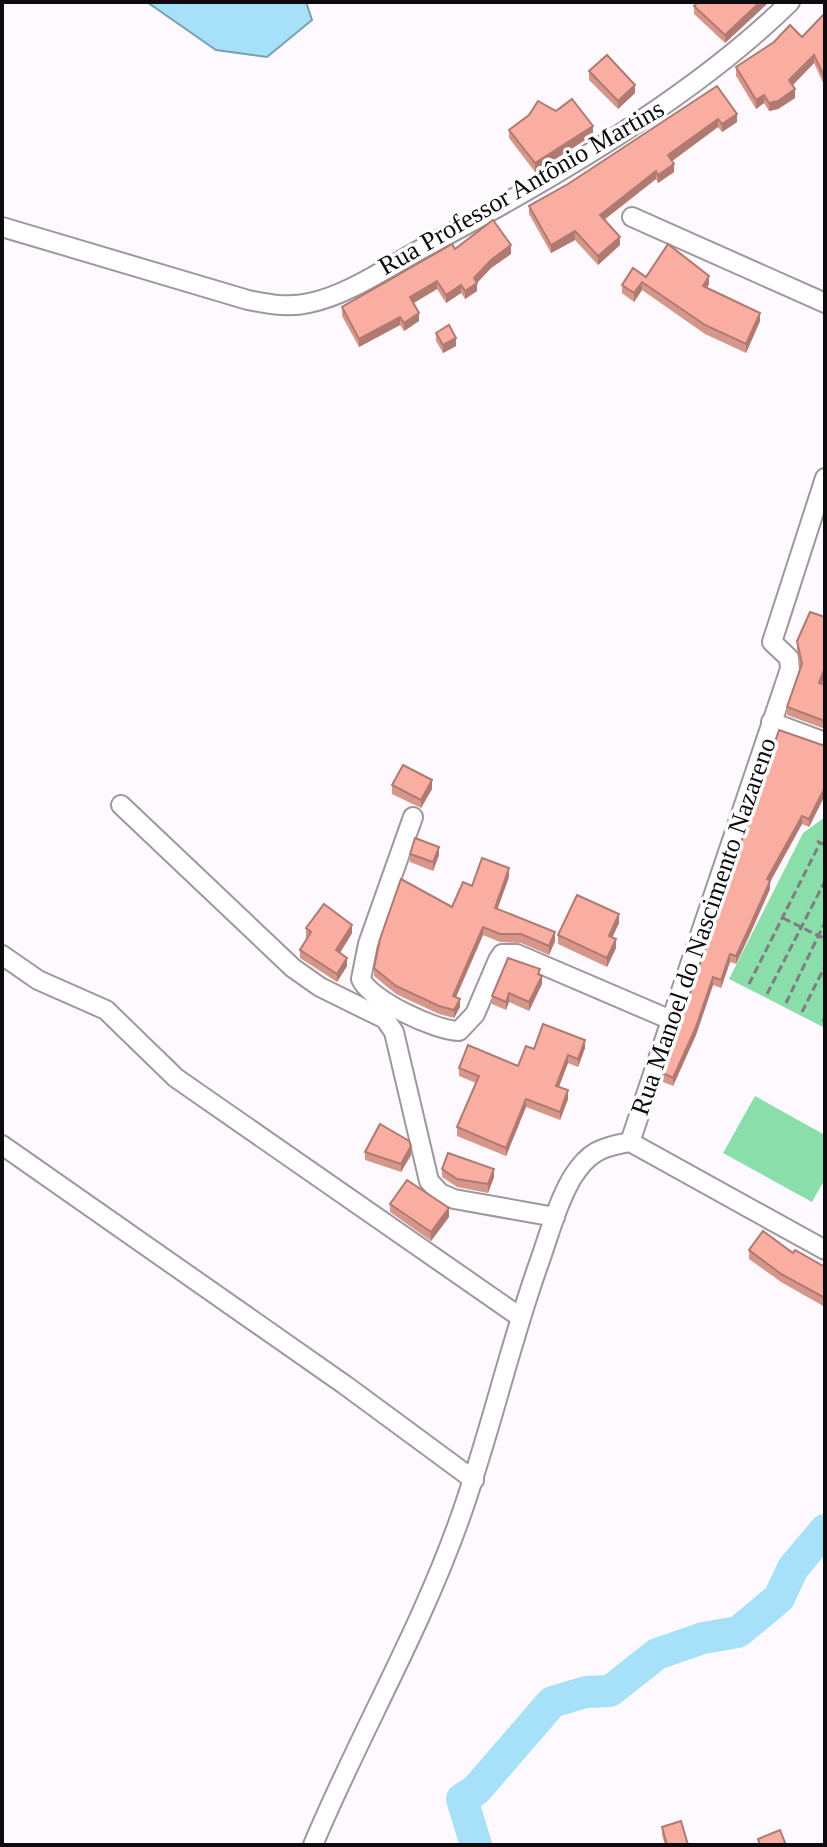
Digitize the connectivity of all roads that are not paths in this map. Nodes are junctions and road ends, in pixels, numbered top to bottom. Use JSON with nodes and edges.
{"nodes":[{"id":1,"x":790,"y":2,"type":"edge"},
{"id":2,"x":632,"y":217,"type":"dead end"},
{"id":3,"x":2,"y":227,"type":"edge"},
{"id":4,"x":825,"y":303,"type":"edge"},
{"id":5,"x":825,"y":478,"type":"edge"},
{"id":6,"x":771,"y":722,"type":"junction"},
{"id":7,"x":825,"y":742,"type":"edge"},
{"id":8,"x":121,"y":805,"type":"dead end"},
{"id":9,"x":413,"y":817,"type":"dead end"},
{"id":10,"x":2,"y":955,"type":"edge"},
{"id":11,"x":671,"y":1020,"type":"junction"},
{"id":12,"x":630,"y":1142,"type":"junction"},
{"id":13,"x":2,"y":1145,"type":"edge"},
{"id":14,"x":555,"y":1217,"type":"junction"},
{"id":15,"x":825,"y":1250,"type":"edge"},
{"id":16,"x":520,"y":1317,"type":"junction"},
{"id":17,"x":474,"y":1480,"type":"junction"},
{"id":18,"x":313,"y":1845,"type":"edge"}],
"edges":[{"from":1,"to":3,"type":"street","name":"Rua Professor Antônio Martins"},
{"from":2,"to":4,"type":"street"},
{"from":5,"to":6,"type":"street","name":"Rua Manoel do Nascimento Nazareno"},
{"from":6,"to":7,"type":"street"},
{"from":6,"to":11,"type":"street","name":"Rua Manoel do Nascimento Nazareno"},
{"from":8,"to":14,"type":"street"},
{"from":9,"to":11,"type":"street"},
{"from":10,"to":16,"type":"street"},
{"from":11,"to":12,"type":"street","name":"Rua Manoel do Nascimento Nazareno"},
{"from":12,"to":14,"type":"street"},
{"from":12,"to":15,"type":"street","name":"Rua Manoel do Nascimento Nazareno"},
{"from":13,"to":17,"type":"street"},
{"from":14,"to":16,"type":"street"},
{"from":16,"to":17,"type":"street"},
{"from":17,"to":18,"type":"street"}]}
